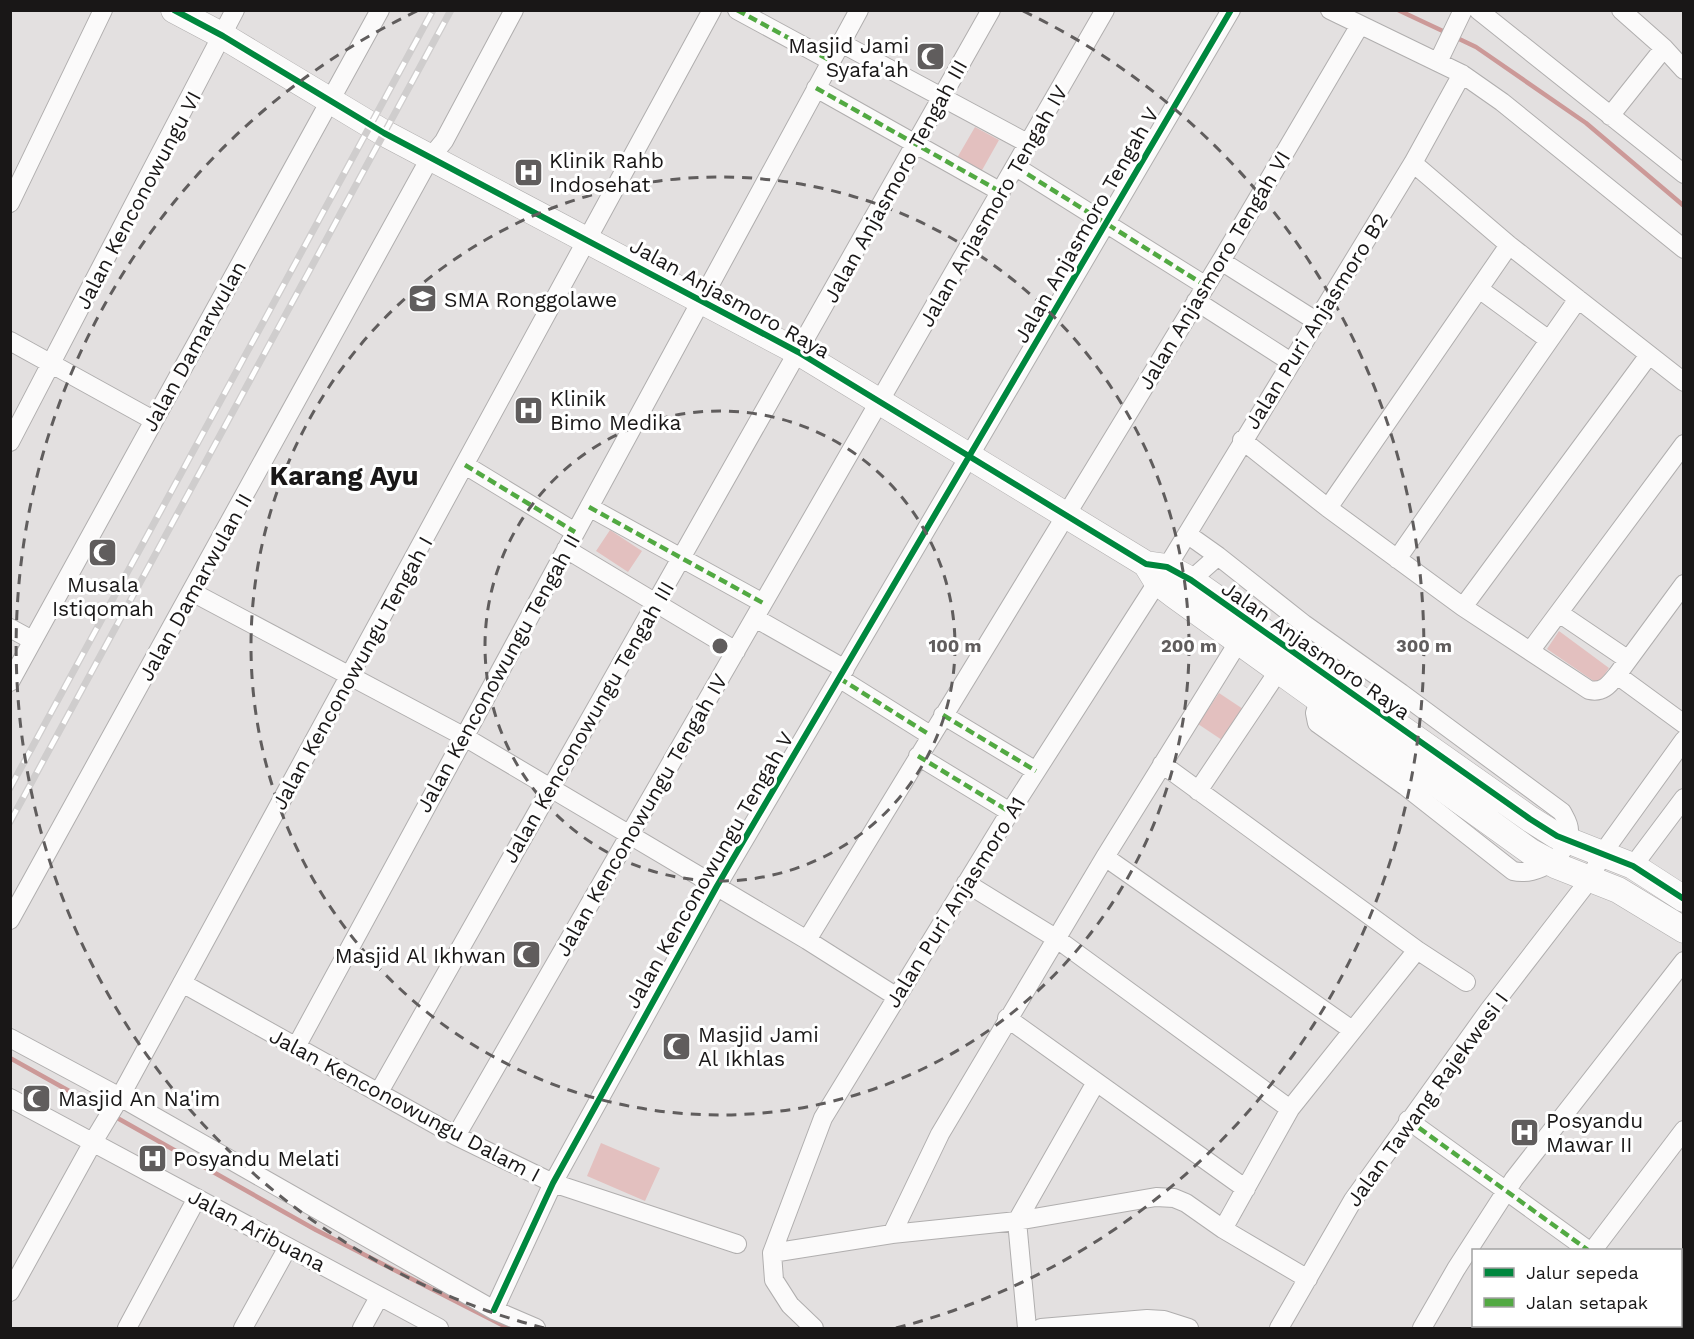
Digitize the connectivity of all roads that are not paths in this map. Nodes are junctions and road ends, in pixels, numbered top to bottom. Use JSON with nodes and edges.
{"nodes":[{"id":1,"x":103,"y":10,"type":"edge"},
{"id":2,"x":174,"y":10,"type":"edge"},
{"id":3,"x":236,"y":10,"type":"edge"},
{"id":4,"x":380,"y":10,"type":"edge"},
{"id":5,"x":514,"y":10,"type":"edge"},
{"id":6,"x":712,"y":10,"type":"edge"},
{"id":7,"x":736,"y":10,"type":"edge"},
{"id":8,"x":859,"y":10,"type":"edge"},
{"id":9,"x":991,"y":10,"type":"edge"},
{"id":10,"x":1105,"y":10,"type":"edge"},
{"id":11,"x":1231,"y":10,"type":"edge"},
{"id":12,"x":1330,"y":10,"type":"edge"},
{"id":13,"x":1621,"y":10,"type":"edge"},
{"id":14,"x":1468,"y":11,"type":"edge"},
{"id":15,"x":1360,"y":26,"type":"junction"},
{"id":16,"x":223,"y":36,"type":"junction"},
{"id":17,"x":841,"y":43,"type":"junction"},
{"id":18,"x":1664,"y":48,"type":"junction"},
{"id":19,"x":1441,"y":56,"type":"junction"},
{"id":20,"x":831,"y":61,"type":"junction"},
{"id":21,"x":1683,"y":70,"type":"edge"},
{"id":22,"x":1462,"y":74,"type":"junction"},
{"id":23,"x":816,"y":88,"type":"junction"},
{"id":24,"x":940,"y":99,"type":"junction"},
{"id":25,"x":328,"y":100,"type":"junction"},
{"id":26,"x":1610,"y":116,"type":"junction"},
{"id":27,"x":916,"y":142,"type":"junction"},
{"id":28,"x":1029,"y":144,"type":"junction"},
{"id":29,"x":430,"y":158,"type":"junction"},
{"id":30,"x":1413,"y":163,"type":"junction"},
{"id":31,"x":1016,"y":167,"type":"junction"},
{"id":32,"x":1683,"y":174,"type":"edge"},
{"id":33,"x":1001,"y":192,"type":"junction"},
{"id":34,"x":10,"y":203,"type":"edge"},
{"id":35,"x":1106,"y":224,"type":"junction"},
{"id":36,"x":587,"y":240,"type":"junction"},
{"id":37,"x":1509,"y":245,"type":"junction"},
{"id":38,"x":1683,"y":249,"type":"edge"},
{"id":39,"x":1221,"y":261,"type":"junction"},
{"id":40,"x":1479,"y":290,"type":"junction"},
{"id":41,"x":1201,"y":293,"type":"junction"},
{"id":42,"x":1578,"y":299,"type":"junction"},
{"id":43,"x":702,"y":300,"type":"junction"},
{"id":44,"x":1316,"y":321,"type":"junction"},
{"id":45,"x":1550,"y":340,"type":"junction"},
{"id":46,"x":10,"y":341,"type":"edge"},
{"id":47,"x":798,"y":352,"type":"junction"},
{"id":48,"x":1649,"y":355,"type":"junction"},
{"id":49,"x":1291,"y":362,"type":"junction"},
{"id":50,"x":52,"y":364,"type":"junction"},
{"id":51,"x":1683,"y":382,"type":"edge"},
{"id":52,"x":879,"y":401,"type":"junction"},
{"id":53,"x":153,"y":420,"type":"junction"},
{"id":54,"x":1242,"y":440,"type":"junction"},
{"id":55,"x":10,"y":442,"type":"edge"},
{"id":56,"x":1683,"y":444,"type":"edge"},
{"id":57,"x":970,"y":455,"type":"junction"},
{"id":58,"x":465,"y":465,"type":"junction"},
{"id":59,"x":590,"y":507,"type":"junction"},
{"id":60,"x":1328,"y":508,"type":"junction"},
{"id":61,"x":1066,"y":514,"type":"junction"},
{"id":62,"x":575,"y":532,"type":"junction"},
{"id":63,"x":1187,"y":534,"type":"junction"},
{"id":64,"x":566,"y":549,"type":"junction"},
{"id":65,"x":1218,"y":556,"type":"junction"},
{"id":66,"x":681,"y":559,"type":"junction"},
{"id":67,"x":1397,"y":559,"type":"junction"},
{"id":68,"x":1157,"y":571,"type":"junction"},
{"id":69,"x":1191,"y":580,"type":"junction"},
{"id":70,"x":1683,"y":584,"type":"edge"},
{"id":71,"x":192,"y":592,"type":"junction"},
{"id":72,"x":655,"y":603,"type":"junction"},
{"id":73,"x":1463,"y":607,"type":"junction"},
{"id":74,"x":759,"y":611,"type":"junction"},
{"id":75,"x":1559,"y":613,"type":"junction"},
{"id":76,"x":10,"y":628,"type":"edge"},
{"id":77,"x":32,"y":640,"type":"junction"},
{"id":78,"x":1239,"y":641,"type":"junction"},
{"id":79,"x":1531,"y":650,"type":"junction"},
{"id":80,"x":736,"y":651,"type":"junction"},
{"id":81,"x":1627,"y":659,"type":"junction"},
{"id":82,"x":1279,"y":670,"type":"junction"},
{"id":83,"x":842,"y":673,"type":"junction"},
{"id":84,"x":351,"y":674,"type":"junction"},
{"id":85,"x":1617,"y":675,"type":"junction"},
{"id":86,"x":10,"y":682,"type":"edge"},
{"id":87,"x":1401,"y":693,"type":"junction"},
{"id":88,"x":943,"y":715,"type":"junction"},
{"id":89,"x":1683,"y":724,"type":"edge"},
{"id":90,"x":930,"y":735,"type":"junction"},
{"id":91,"x":463,"y":736,"type":"junction"},
{"id":92,"x":1370,"y":736,"type":"junction"},
{"id":93,"x":1683,"y":740,"type":"edge"},
{"id":94,"x":918,"y":756,"type":"junction"},
{"id":95,"x":1162,"y":764,"type":"junction"},
{"id":96,"x":1035,"y":771,"type":"junction"},
{"id":97,"x":551,"y":787,"type":"junction"},
{"id":98,"x":1198,"y":791,"type":"junction"},
{"id":99,"x":1683,"y":798,"type":"edge"},
{"id":100,"x":1010,"y":812,"type":"junction"},
{"id":101,"x":629,"y":836,"type":"junction"},
{"id":102,"x":1567,"y":841,"type":"junction"},
{"id":103,"x":1602,"y":854,"type":"junction"},
{"id":104,"x":1105,"y":857,"type":"junction"},
{"id":105,"x":1551,"y":863,"type":"junction"},
{"id":106,"x":1633,"y":866,"type":"junction"},
{"id":107,"x":1590,"y":879,"type":"junction"},
{"id":108,"x":966,"y":883,"type":"junction"},
{"id":109,"x":717,"y":886,"type":"junction"},
{"id":110,"x":1683,"y":899,"type":"edge"},
{"id":111,"x":10,"y":920,"type":"edge"},
{"id":112,"x":1683,"y":930,"type":"edge"},
{"id":113,"x":1057,"y":939,"type":"junction"},
{"id":114,"x":807,"y":940,"type":"junction"},
{"id":115,"x":1417,"y":950,"type":"junction"},
{"id":116,"x":1683,"y":961,"type":"edge"},
{"id":117,"x":1466,"y":982,"type":"dead end"},
{"id":118,"x":182,"y":983,"type":"junction"},
{"id":119,"x":897,"y":996,"type":"junction"},
{"id":120,"x":1007,"y":1018,"type":"junction"},
{"id":121,"x":1352,"y":1030,"type":"junction"},
{"id":122,"x":10,"y":1038,"type":"edge"},
{"id":123,"x":296,"y":1047,"type":"junction"},
{"id":124,"x":1095,"y":1084,"type":"junction"},
{"id":125,"x":379,"y":1092,"type":"junction"},
{"id":126,"x":10,"y":1098,"type":"edge"},
{"id":127,"x":118,"y":1101,"type":"junction"},
{"id":128,"x":1290,"y":1109,"type":"junction"},
{"id":129,"x":1408,"y":1120,"type":"junction"},
{"id":130,"x":1683,"y":1130,"type":"edge"},
{"id":131,"x":456,"y":1136,"type":"junction"},
{"id":132,"x":93,"y":1142,"type":"junction"},
{"id":133,"x":554,"y":1183,"type":"junction"},
{"id":134,"x":1246,"y":1189,"type":"junction"},
{"id":135,"x":1506,"y":1191,"type":"junction"},
{"id":136,"x":197,"y":1198,"type":"junction"},
{"id":137,"x":1017,"y":1221,"type":"junction"},
{"id":138,"x":1223,"y":1229,"type":"junction"},
{"id":139,"x":892,"y":1234,"type":"junction"},
{"id":140,"x":737,"y":1244,"type":"dead end"},
{"id":141,"x":288,"y":1247,"type":"junction"},
{"id":142,"x":1585,"y":1249,"type":"edge"},
{"id":143,"x":1594,"y":1249,"type":"edge"},
{"id":144,"x":772,"y":1253,"type":"junction"},
{"id":145,"x":1308,"y":1279,"type":"junction"},
{"id":146,"x":10,"y":1292,"type":"edge"},
{"id":147,"x":379,"y":1297,"type":"junction"},
{"id":148,"x":494,"y":1310,"type":"junction"},
{"id":149,"x":127,"y":1329,"type":"edge"},
{"id":150,"x":243,"y":1329,"type":"edge"},
{"id":151,"x":362,"y":1329,"type":"edge"},
{"id":152,"x":440,"y":1329,"type":"edge"},
{"id":153,"x":537,"y":1329,"type":"edge"},
{"id":154,"x":814,"y":1329,"type":"edge"},
{"id":155,"x":1027,"y":1329,"type":"edge"},
{"id":156,"x":1041,"y":1329,"type":"edge"},
{"id":157,"x":1189,"y":1329,"type":"edge"},
{"id":158,"x":1279,"y":1329,"type":"edge"},
{"id":159,"x":1422,"y":1329,"type":"edge"}],
"edges":[{"from":1,"to":34,"type":"street"},
{"from":2,"to":16,"type":"street","name":"Jalan Anjasmoro Raya"},
{"from":3,"to":16,"type":"street","name":"Jalan Kenconowungu VI"},
{"from":4,"to":25,"type":"street","name":"Jalan Damarwulan"},
{"from":5,"to":29,"type":"street","name":"Jalan Damarwulan II"},
{"from":6,"to":36,"type":"street","name":"Jalan Kenconowungu Tengah I"},
{"from":7,"to":20,"type":"street"},
{"from":8,"to":17,"type":"street","name":"Jalan Kenconowungu Tengah II"},
{"from":9,"to":24,"type":"street","name":"Jalan Anjasmoro Tengah III"},
{"from":10,"to":28,"type":"street","name":"Jalan Anjasmoro Tengah IV"},
{"from":11,"to":35,"type":"street","name":"Jalan Anjasmoro Tengah V"},
{"from":12,"to":15,"type":"street"},
{"from":13,"to":18,"type":"street"},
{"from":14,"to":19,"type":"street"},
{"from":14,"to":26,"type":"street"},
{"from":15,"to":19,"type":"street"},
{"from":15,"to":39,"type":"street","name":"Jalan Anjasmoro Tengah VI"},
{"from":16,"to":25,"type":"street","name":"Jalan Anjasmoro Raya"},
{"from":16,"to":50,"type":"street","name":"Jalan Kenconowungu VI"},
{"from":17,"to":20,"type":"street","name":"Jalan Kenconowungu Tengah II"},
{"from":17,"to":24,"type":"street"},
{"from":18,"to":21,"type":"street"},
{"from":18,"to":26,"type":"street"},
{"from":19,"to":22,"type":"street"},
{"from":20,"to":23,"type":"street","name":"Jalan Kenconowungu Tengah II"},
{"from":22,"to":30,"type":"street","name":"Jalan Puri Anjasmoro B2"},
{"from":22,"to":38,"type":"street"},
{"from":23,"to":27,"type":"street"},
{"from":23,"to":43,"type":"street","name":"Jalan Kenconowungu Tengah II"},
{"from":24,"to":27,"type":"street","name":"Jalan Anjasmoro Tengah III"},
{"from":24,"to":28,"type":"street"},
{"from":25,"to":29,"type":"street","name":"Jalan Anjasmoro Raya"},
{"from":25,"to":53,"type":"street","name":"Jalan Damarwulan"},
{"from":26,"to":32,"type":"street"},
{"from":27,"to":33,"type":"street"},
{"from":27,"to":47,"type":"street","name":"Jalan Anjasmoro Tengah III"},
{"from":28,"to":31,"type":"street","name":"Jalan Anjasmoro Tengah IV"},
{"from":29,"to":36,"type":"street","name":"Jalan Anjasmoro Raya"},
{"from":29,"to":71,"type":"street","name":"Jalan Damarwulan II"},
{"from":30,"to":37,"type":"street"},
{"from":30,"to":44,"type":"street","name":"Jalan Puri Anjasmoro B2"},
{"from":31,"to":33,"type":"street","name":"Jalan Anjasmoro Tengah IV"},
{"from":31,"to":35,"type":"street"},
{"from":33,"to":52,"type":"street","name":"Jalan Anjasmoro Tengah IV"},
{"from":35,"to":41,"type":"street"},
{"from":35,"to":57,"type":"street","name":"Jalan Anjasmoro Tengah V"},
{"from":36,"to":43,"type":"street","name":"Jalan Anjasmoro Raya"},
{"from":36,"to":58,"type":"street","name":"Jalan Kenconowungu Tengah I"},
{"from":37,"to":40,"type":"street"},
{"from":37,"to":42,"type":"street"},
{"from":39,"to":41,"type":"street","name":"Jalan Anjasmoro Tengah VI"},
{"from":39,"to":44,"type":"street"},
{"from":40,"to":45,"type":"street"},
{"from":40,"to":60,"type":"street"},
{"from":41,"to":49,"type":"street"},
{"from":41,"to":61,"type":"street","name":"Jalan Anjasmoro Tengah VI"},
{"from":42,"to":45,"type":"street"},
{"from":42,"to":48,"type":"street"},
{"from":43,"to":47,"type":"street","name":"Jalan Anjasmoro Raya"},
{"from":43,"to":59,"type":"street","name":"Jalan Kenconowungu Tengah II"},
{"from":44,"to":49,"type":"street","name":"Jalan Puri Anjasmoro B2"},
{"from":45,"to":67,"type":"street"},
{"from":46,"to":50,"type":"street"},
{"from":47,"to":52,"type":"street","name":"Jalan Anjasmoro Raya"},
{"from":47,"to":66,"type":"street","name":"Jalan Kenconowungu Tengah III"},
{"from":48,"to":51,"type":"street"},
{"from":48,"to":73,"type":"street"},
{"from":49,"to":54,"type":"street","name":"Jalan Puri Anjasmoro B2"},
{"from":50,"to":53,"type":"street"},
{"from":50,"to":55,"type":"street","name":"Jalan Kenconowungu VI"},
{"from":52,"to":57,"type":"street","name":"Jalan Anjasmoro Raya"},
{"from":52,"to":74,"type":"street","name":"Jalan Kenconowungu Tengah IV"},
{"from":53,"to":77,"type":"street","name":"Jalan Damarwulan"},
{"from":54,"to":60,"type":"street"},
{"from":54,"to":63,"type":"street","name":"Jalan Puri Anjasmoro B2"},
{"from":56,"to":75,"type":"street"},
{"from":57,"to":61,"type":"street","name":"Jalan Anjasmoro Raya"},
{"from":57,"to":83,"type":"street","name":"Jalan Kenconowungu Tengah V"},
{"from":58,"to":62,"type":"street"},
{"from":58,"to":84,"type":"street","name":"Jalan Kenconowungu Tengah I"},
{"from":59,"to":62,"type":"street","name":"Jalan Kenconowungu Tengah II"},
{"from":59,"to":66,"type":"street"},
{"from":60,"to":67,"type":"street"},
{"from":61,"to":68,"type":"street","name":"Jalan Anjasmoro Raya"},
{"from":61,"to":88,"type":"street","name":"Jalan Anjasmoro Tengah VI"},
{"from":62,"to":64,"type":"street","name":"Jalan Kenconowungu Tengah II"},
{"from":63,"to":65,"type":"street"},
{"from":63,"to":68,"type":"street","name":"Jalan Puri Anjasmoro B2"},
{"from":64,"to":72,"type":"street"},
{"from":64,"to":91,"type":"street","name":"Jalan Kenconowungu Tengah II"},
{"from":65,"to":69,"type":"street"},
{"from":65,"to":87,"type":"street"},
{"from":66,"to":72,"type":"street","name":"Jalan Kenconowungu Tengah III"},
{"from":66,"to":74,"type":"street"},
{"from":67,"to":73,"type":"street"},
{"from":68,"to":69,"type":"street","name":"Jalan Anjasmoro Raya"},
{"from":68,"to":78,"type":"street","name":"Jalan Anjasmoro Raya"},
{"from":68,"to":96,"type":"street","name":"Jalan Puri Anjasmoro A1"},
{"from":69,"to":92,"type":"street","name":"Jalan Anjasmoro Raya"},
{"from":70,"to":81,"type":"street"},
{"from":71,"to":84,"type":"street"},
{"from":71,"to":111,"type":"street","name":"Jalan Damarwulan II"},
{"from":72,"to":80,"type":"street"},
{"from":72,"to":97,"type":"street","name":"Jalan Kenconowungu Tengah III"},
{"from":73,"to":79,"type":"street"},
{"from":74,"to":80,"type":"street","name":"Jalan Kenconowungu Tengah IV"},
{"from":74,"to":83,"type":"street"},
{"from":75,"to":79,"type":"street"},
{"from":75,"to":81,"type":"street"},
{"from":76,"to":77,"type":"street"},
{"from":77,"to":86,"type":"street","name":"Jalan Damarwulan"},
{"from":78,"to":82,"type":"street","name":"Jalan Anjasmoro Raya"},
{"from":78,"to":95,"type":"street"},
{"from":79,"to":85,"type":"street"},
{"from":80,"to":101,"type":"street","name":"Jalan Kenconowungu Tengah IV"},
{"from":81,"to":85,"type":"street"},
{"from":82,"to":92,"type":"street","name":"Jalan Anjasmoro Raya"},
{"from":82,"to":98,"type":"street"},
{"from":83,"to":90,"type":"street"},
{"from":83,"to":109,"type":"street","name":"Jalan Kenconowungu Tengah V"},
{"from":84,"to":91,"type":"street"},
{"from":84,"to":118,"type":"street","name":"Jalan Kenconowungu Tengah I"},
{"from":85,"to":89,"type":"street"},
{"from":87,"to":92,"type":"street"},
{"from":87,"to":102,"type":"street"},
{"from":88,"to":90,"type":"street","name":"Jalan Anjasmoro Tengah VI"},
{"from":88,"to":96,"type":"street"},
{"from":90,"to":94,"type":"street","name":"Jalan Anjasmoro Tengah VI"},
{"from":91,"to":97,"type":"street"},
{"from":91,"to":123,"type":"street","name":"Jalan Kenconowungu Tengah II"},
{"from":92,"to":102,"type":"street","name":"Jalan Anjasmoro Raya"},
{"from":92,"to":105,"type":"street","name":"Jalan Anjasmoro Raya"},
{"from":93,"to":103,"type":"street"},
{"from":94,"to":100,"type":"street"},
{"from":94,"to":114,"type":"street","name":"Jalan Anjasmoro Tengah VI"},
{"from":95,"to":98,"type":"street"},
{"from":95,"to":104,"type":"street"},
{"from":96,"to":100,"type":"street","name":"Jalan Puri Anjasmoro A1"},
{"from":97,"to":101,"type":"street"},
{"from":97,"to":125,"type":"street","name":"Jalan Kenconowungu Tengah III"},
{"from":98,"to":115,"type":"street"},
{"from":99,"to":106,"type":"street"},
{"from":100,"to":108,"type":"street","name":"Jalan Puri Anjasmoro A1"},
{"from":101,"to":109,"type":"street"},
{"from":101,"to":131,"type":"street","name":"Jalan Kenconowungu Tengah IV"},
{"from":102,"to":103,"type":"street","name":"Jalan Anjasmoro Raya"},
{"from":102,"to":105,"type":"street"},
{"from":103,"to":106,"type":"street","name":"Jalan Anjasmoro Raya"},
{"from":103,"to":107,"type":"street"},
{"from":104,"to":113,"type":"street"},
{"from":104,"to":121,"type":"street"},
{"from":105,"to":107,"type":"street","name":"Jalan Anjasmoro Raya"},
{"from":106,"to":110,"type":"street","name":"Jalan Anjasmoro Raya"},
{"from":107,"to":112,"type":"street","name":"Jalan Anjasmoro Raya"},
{"from":107,"to":129,"type":"street","name":"Jalan Tawang Rajekwesi I"},
{"from":108,"to":113,"type":"street"},
{"from":108,"to":119,"type":"street","name":"Jalan Puri Anjasmoro A1"},
{"from":109,"to":114,"type":"street"},
{"from":109,"to":133,"type":"street","name":"Jalan Kenconowungu Tengah V"},
{"from":113,"to":120,"type":"street"},
{"from":113,"to":128,"type":"street"},
{"from":114,"to":119,"type":"street"},
{"from":115,"to":117,"type":"street"},
{"from":115,"to":121,"type":"street"},
{"from":116,"to":135,"type":"street"},
{"from":118,"to":123,"type":"street","name":"Jalan Kenconowungu Dalam I"},
{"from":118,"to":127,"type":"street","name":"Jalan Kenconowungu Tengah I"},
{"from":119,"to":144,"type":"street","name":"Jalan Puri Anjasmoro A1"},
{"from":120,"to":124,"type":"street"},
{"from":120,"to":139,"type":"street"},
{"from":121,"to":128,"type":"street"},
{"from":122,"to":127,"type":"street"},
{"from":123,"to":125,"type":"street","name":"Jalan Kenconowungu Dalam I"},
{"from":124,"to":134,"type":"street"},
{"from":124,"to":137,"type":"street"},
{"from":125,"to":131,"type":"street","name":"Jalan Kenconowungu Dalam I"},
{"from":126,"to":132,"type":"street","name":"Jalan Aribuana"},
{"from":127,"to":132,"type":"street","name":"Jalan Kenconowungu Tengah I"},
{"from":127,"to":148,"type":"street"},
{"from":128,"to":134,"type":"street"},
{"from":129,"to":135,"type":"street"},
{"from":129,"to":145,"type":"street","name":"Jalan Tawang Rajekwesi I"},
{"from":130,"to":143,"type":"street"},
{"from":131,"to":133,"type":"street","name":"Jalan Kenconowungu Dalam I"},
{"from":132,"to":136,"type":"street","name":"Jalan Aribuana"},
{"from":132,"to":146,"type":"street","name":"Jalan Kenconowungu Tengah I"},
{"from":133,"to":140,"type":"street","name":"Jalan Kenconowungu Dalam I"},
{"from":133,"to":148,"type":"street","name":"Jalan Kenconowungu Tengah V"},
{"from":134,"to":138,"type":"street"},
{"from":135,"to":142,"type":"street"},
{"from":135,"to":159,"type":"street"},
{"from":136,"to":141,"type":"street","name":"Jalan Aribuana"},
{"from":136,"to":149,"type":"street"},
{"from":137,"to":138,"type":"street"},
{"from":137,"to":139,"type":"street"},
{"from":137,"to":155,"type":"street"},
{"from":138,"to":145,"type":"street"},
{"from":139,"to":144,"type":"street"},
{"from":141,"to":147,"type":"street","name":"Jalan Aribuana"},
{"from":141,"to":150,"type":"street"},
{"from":144,"to":154,"type":"street"},
{"from":145,"to":158,"type":"street","name":"Jalan Tawang Rajekwesi I"},
{"from":147,"to":151,"type":"street"},
{"from":147,"to":152,"type":"street","name":"Jalan Aribuana"},
{"from":148,"to":153,"type":"street"},
{"from":156,"to":157,"type":"street"}]}
